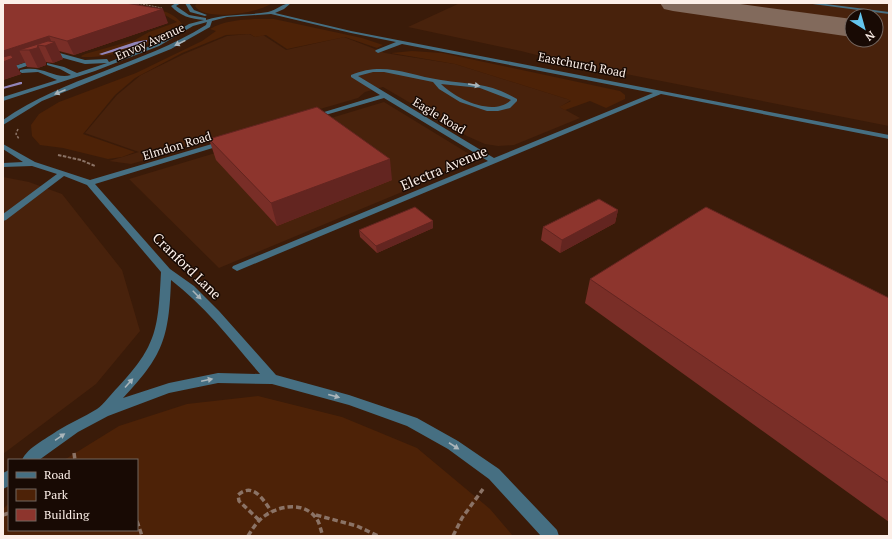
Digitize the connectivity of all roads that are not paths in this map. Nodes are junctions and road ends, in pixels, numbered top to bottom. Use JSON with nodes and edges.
{"nodes":[{"id":1,"x":179,"y":3,"type":"edge"},
{"id":2,"x":187,"y":3,"type":"edge"},
{"id":3,"x":289,"y":3,"type":"edge"},
{"id":4,"x":807,"y":3,"type":"edge"},
{"id":5,"x":275,"y":5,"type":"dead end"},
{"id":6,"x":271,"y":13,"type":"junction"},
{"id":7,"x":889,"y":13,"type":"edge"},
{"id":8,"x":210,"y":20,"type":"junction"},
{"id":9,"x":402,"y":42,"type":"junction"},
{"id":10,"x":378,"y":51,"type":"dead end"},
{"id":11,"x":117,"y":60,"type":"junction"},
{"id":12,"x":49,"y":64,"type":"edge"},
{"id":13,"x":3,"y":72,"type":"edge"},
{"id":14,"x":77,"y":76,"type":"junction"},
{"id":15,"x":3,"y":78,"type":"edge"},
{"id":16,"x":63,"y":80,"type":"junction"},
{"id":17,"x":435,"y":81,"type":"junction"},
{"id":18,"x":661,"y":92,"type":"junction"},
{"id":19,"x":385,"y":96,"type":"junction"},
{"id":20,"x":3,"y":99,"type":"edge"},
{"id":21,"x":309,"y":118,"type":"edge"},
{"id":22,"x":3,"y":123,"type":"edge"},
{"id":23,"x":889,"y":137,"type":"edge"},
{"id":24,"x":232,"y":141,"type":"edge"},
{"id":25,"x":3,"y":146,"type":"edge"},
{"id":26,"x":493,"y":161,"type":"junction"},
{"id":27,"x":32,"y":164,"type":"junction"},
{"id":28,"x":3,"y":165,"type":"edge"},
{"id":29,"x":63,"y":173,"type":"junction"},
{"id":30,"x":90,"y":183,"type":"junction"},
{"id":31,"x":3,"y":218,"type":"edge"},
{"id":32,"x":237,"y":268,"type":"dead end"},
{"id":33,"x":166,"y":271,"type":"junction"},
{"id":34,"x":272,"y":379,"type":"junction"},
{"id":35,"x":103,"y":412,"type":"junction"},
{"id":36,"x":30,"y":459,"type":"edge"},
{"id":37,"x":551,"y":536,"type":"edge"}],
"edges":[{"from":1,"to":8,"type":"street"},
{"from":2,"to":8,"type":"street"},
{"from":3,"to":6,"type":"street"},
{"from":4,"to":7,"type":"street"},
{"from":5,"to":6,"type":"street"},
{"from":6,"to":8,"type":"street"},
{"from":6,"to":9,"type":"street","name":"Eastchurch Road"},
{"from":8,"to":11,"type":"street","name":"Envoy Avenue"},
{"from":8,"to":22,"type":"street","name":"Envoy Avenue","one_way":true},
{"from":9,"to":10,"type":"street"},
{"from":9,"to":18,"type":"street","name":"Eastchurch Road"},
{"from":11,"to":13,"type":"street"},
{"from":11,"to":14,"type":"street","name":"Envoy Avenue"},
{"from":12,"to":14,"type":"street"},
{"from":14,"to":16,"type":"street","name":"Envoy Avenue"},
{"from":15,"to":16,"type":"street"},
{"from":16,"to":20,"type":"street","name":"Envoy Avenue"},
{"from":17,"to":17,"type":"street","one_way":true},
{"from":17,"to":19,"type":"street","name":"Eagle Road"},
{"from":18,"to":23,"type":"street","name":"Eastchurch Road"},
{"from":18,"to":26,"type":"street","name":"Electra Avenue"},
{"from":19,"to":21,"type":"street"},
{"from":19,"to":26,"type":"street","name":"Eagle Road"},
{"from":24,"to":30,"type":"street","name":"Elmdon Road"},
{"from":25,"to":27,"type":"street"},
{"from":26,"to":32,"type":"street","name":"Electra Avenue"},
{"from":27,"to":28,"type":"street"},
{"from":27,"to":29,"type":"street"},
{"from":29,"to":30,"type":"street"},
{"from":29,"to":31,"type":"street"},
{"from":30,"to":33,"type":"street","name":"Cranford Lane"},
{"from":33,"to":34,"type":"street","name":"Cranford Lane","one_way":true},
{"from":35,"to":33,"type":"street","one_way":true},
{"from":35,"to":34,"type":"street","one_way":true},
{"from":34,"to":37,"type":"street","one_way":true},
{"from":36,"to":35,"type":"street","one_way":true}]}
